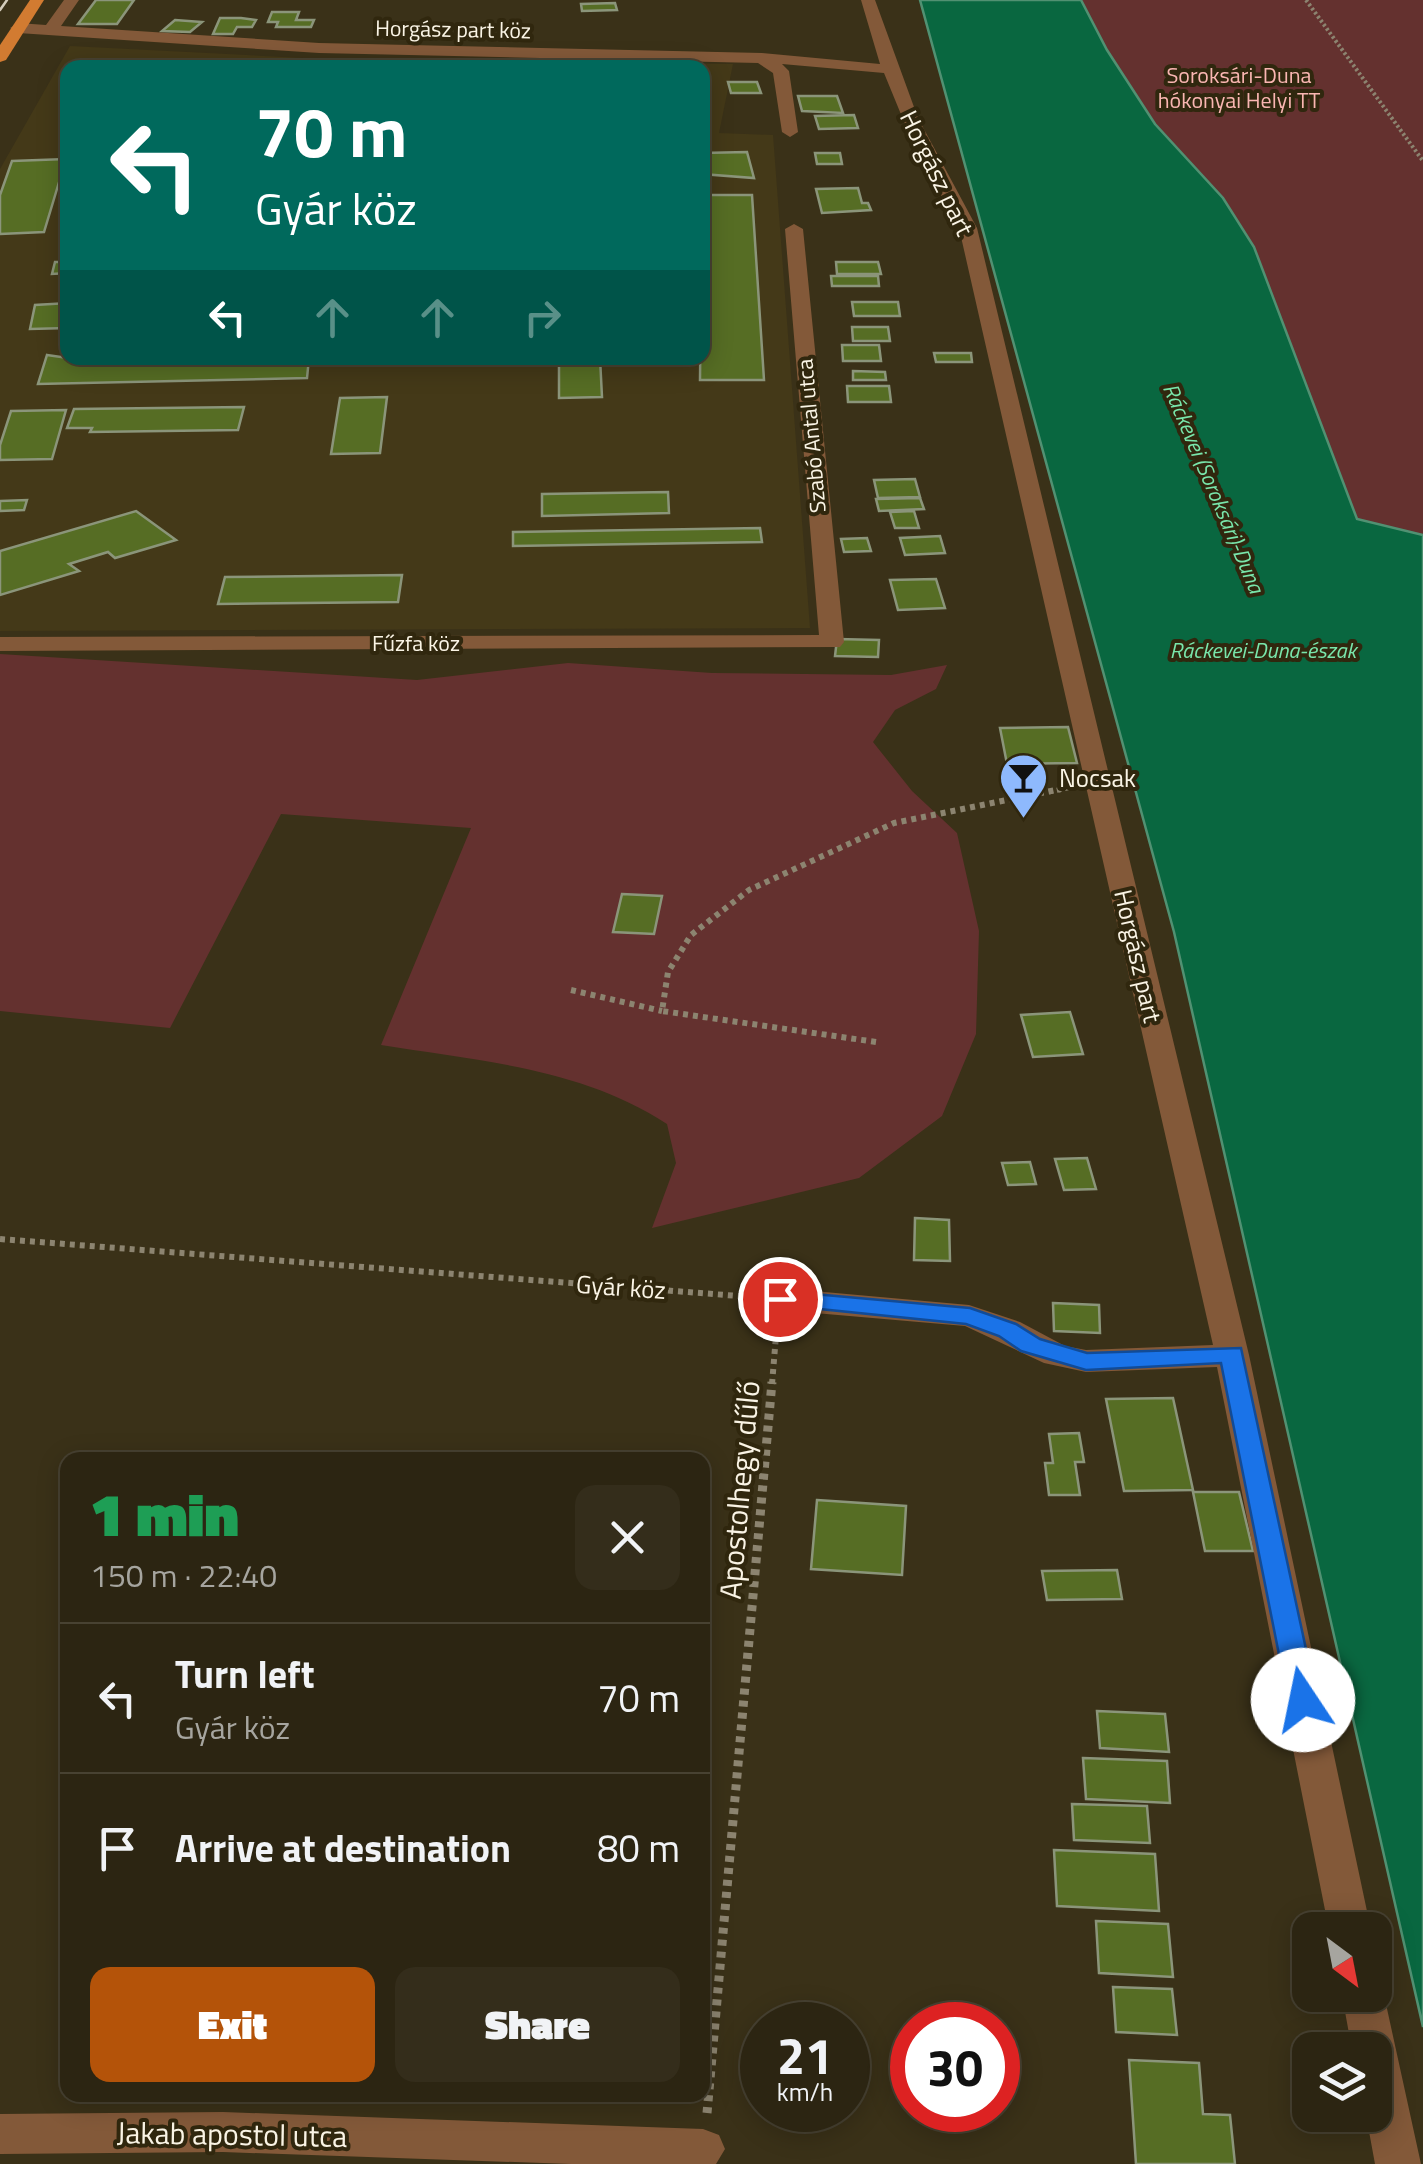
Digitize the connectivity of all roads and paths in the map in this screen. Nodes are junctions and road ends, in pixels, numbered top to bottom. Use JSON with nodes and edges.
{"nodes":[{"id":1,"x":37,"y":0,"type":"edge"},
{"id":2,"x":72,"y":0,"type":"edge"},
{"id":3,"x":868,"y":0,"type":"edge"},
{"id":4,"x":1306,"y":0,"type":"edge"},
{"id":5,"x":18,"y":28,"type":"junction"},
{"id":6,"x":50,"y":30,"type":"junction"},
{"id":7,"x":0,"y":57,"type":"edge"},
{"id":8,"x":762,"y":58,"type":"junction"},
{"id":9,"x":887,"y":69,"type":"junction"},
{"id":10,"x":790,"y":132,"type":"dead end"},
{"id":11,"x":1423,"y":161,"type":"edge"},
{"id":12,"x":794,"y":229,"type":"dead end"},
{"id":13,"x":832,"y":642,"type":"joint"},
{"id":14,"x":0,"y":644,"type":"edge"},
{"id":15,"x":1065,"y":788,"type":"dead end"},
{"id":16,"x":571,"y":990,"type":"dead end"},
{"id":17,"x":662,"y":1011,"type":"junction"},
{"id":18,"x":876,"y":1042,"type":"dead end"},
{"id":19,"x":0,"y":1239,"type":"edge"},
{"id":20,"x":780,"y":1299,"type":"junction"},
{"id":21,"x":1232,"y":1354,"type":"junction"},
{"id":22,"x":1346,"y":1912,"type":"edge"},
{"id":23,"x":710,"y":2073,"type":"edge"},
{"id":24,"x":707,"y":2102,"type":"edge"},
{"id":25,"x":1391,"y":2132,"type":"edge"},
{"id":26,"x":0,"y":2134,"type":"edge"},
{"id":27,"x":703,"y":2150,"type":"joint"},
{"id":28,"x":1398,"y":2164,"type":"edge"}],
"edges":[{"from":1,"to":5,"type":"main road"},
{"from":2,"to":6,"type":"street"},
{"from":3,"to":9,"type":"street","name":"Horgász part"},
{"from":4,"to":11,"type":"path"},
{"from":5,"to":6,"type":"street","name":"Horgász part köz"},
{"from":5,"to":7,"type":"main road"},
{"from":6,"to":8,"type":"street","name":"Horgász part köz"},
{"from":8,"to":9,"type":"street","name":"Horgász part köz"},
{"from":8,"to":10,"type":"street"},
{"from":9,"to":21,"type":"street","name":"Horgász part"},
{"from":12,"to":13,"type":"street","name":"Szabó Antal utca"},
{"from":13,"to":14,"type":"street","name":"Fűzfa köz"},
{"from":15,"to":17,"type":"path"},
{"from":16,"to":17,"type":"path"},
{"from":17,"to":18,"type":"path"},
{"from":19,"to":20,"type":"path","name":"Gyár köz"},
{"from":20,"to":21,"type":"street"},
{"from":20,"to":23,"type":"path","name":"Apostolhegy dűlő"},
{"from":21,"to":22,"type":"street","name":"Horgász part"},
{"from":24,"to":27,"type":"path","name":"Apostolhegy dűlő"},
{"from":25,"to":28,"type":"street"},
{"from":26,"to":27,"type":"street","name":"Jakab apostol utca"}]}
